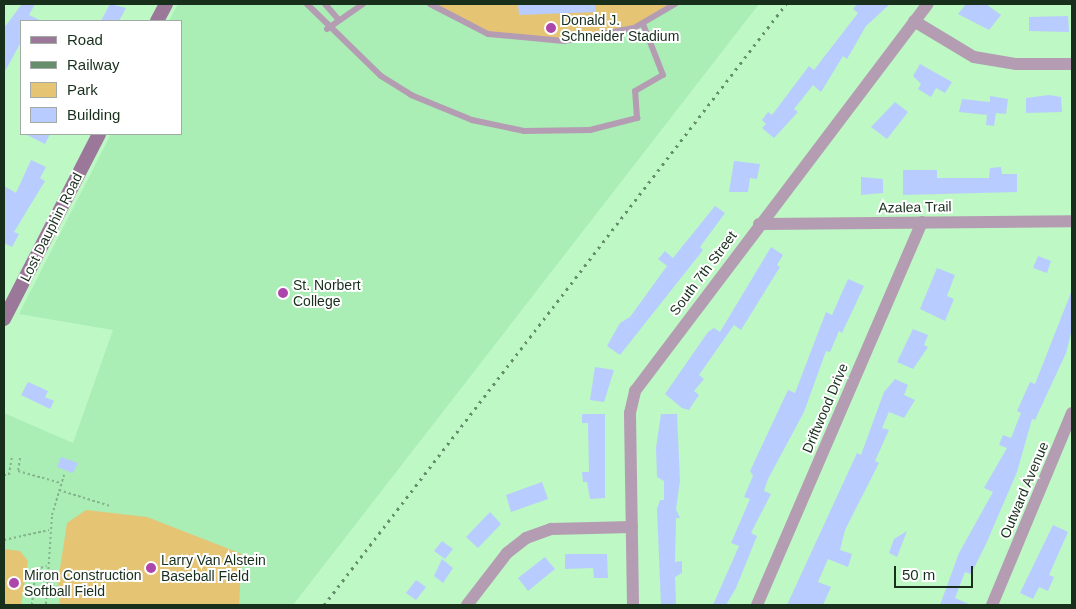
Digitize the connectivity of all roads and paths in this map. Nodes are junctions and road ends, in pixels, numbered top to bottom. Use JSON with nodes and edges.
{"nodes":[{"id":1,"x":166,"y":4,"type":"edge"},
{"id":2,"x":307,"y":4,"type":"edge"},
{"id":3,"x":325,"y":4,"type":"edge"},
{"id":4,"x":363,"y":4,"type":"edge"},
{"id":5,"x":430,"y":4,"type":"edge"},
{"id":6,"x":675,"y":4,"type":"edge"},
{"id":7,"x":928,"y":4,"type":"edge"},
{"id":8,"x":158,"y":20,"type":"edge"},
{"id":9,"x":339,"y":20,"type":"junction"},
{"id":10,"x":914,"y":21,"type":"junction"},
{"id":11,"x":643,"y":24,"type":"junction"},
{"id":12,"x":328,"y":29,"type":"junction"},
{"id":13,"x":1072,"y":64,"type":"edge"},
{"id":14,"x":98,"y":135,"type":"edge"},
{"id":15,"x":1072,"y":221,"type":"edge"},
{"id":16,"x":922,"y":222,"type":"junction"},
{"id":17,"x":759,"y":224,"type":"junction"},
{"id":18,"x":5,"y":315,"type":"edge"},
{"id":19,"x":1072,"y":413,"type":"edge"},
{"id":20,"x":12,"y":457,"type":"dead end"},
{"id":21,"x":20,"y":458,"type":"dead end"},
{"id":22,"x":4,"y":475,"type":"edge"},
{"id":23,"x":64,"y":475,"type":"dead end"},
{"id":24,"x":61,"y":483,"type":"junction"},
{"id":25,"x":59,"y":490,"type":"junction"},
{"id":26,"x":110,"y":506,"type":"dead end"},
{"id":27,"x":632,"y":527,"type":"junction"},
{"id":28,"x":50,"y":530,"type":"junction"},
{"id":29,"x":4,"y":540,"type":"edge"},
{"id":30,"x":48,"y":566,"type":"junction"},
{"id":31,"x":46,"y":604,"type":"dead end"},
{"id":32,"x":32,"y":605,"type":"edge"},
{"id":33,"x":467,"y":605,"type":"edge"},
{"id":34,"x":633,"y":605,"type":"edge"},
{"id":35,"x":756,"y":605,"type":"edge"},
{"id":36,"x":992,"y":605,"type":"edge"}],
"edges":[{"from":1,"to":8,"type":"main road"},
{"from":2,"to":12,"type":"lane"},
{"from":3,"to":9,"type":"lane"},
{"from":4,"to":9,"type":"lane"},
{"from":5,"to":11,"type":"lane"},
{"from":6,"to":11,"type":"lane"},
{"from":7,"to":10,"type":"street","name":"South 7th Street"},
{"from":9,"to":12,"type":"lane"},
{"from":10,"to":13,"type":"street"},
{"from":10,"to":17,"type":"street","name":"South 7th Street"},
{"from":11,"to":12,"type":"lane"},
{"from":14,"to":18,"type":"main road","name":"Lost Dauphin Road"},
{"from":15,"to":16,"type":"street","name":"Azalea Trail"},
{"from":16,"to":17,"type":"street","name":"Azalea Trail"},
{"from":16,"to":35,"type":"street","name":"Driftwood Drive"},
{"from":17,"to":27,"type":"street","name":"South 7th Street"},
{"from":19,"to":36,"type":"street","name":"Outward Avenue"},
{"from":20,"to":22,"type":"path"},
{"from":21,"to":24,"type":"path"},
{"from":23,"to":24,"type":"path"},
{"from":24,"to":25,"type":"path"},
{"from":25,"to":26,"type":"path"},
{"from":25,"to":28,"type":"path"},
{"from":27,"to":33,"type":"street"},
{"from":27,"to":34,"type":"street","name":"South 7th Street"},
{"from":28,"to":29,"type":"path"},
{"from":28,"to":30,"type":"path"},
{"from":30,"to":31,"type":"path"},
{"from":30,"to":32,"type":"path"}]}
